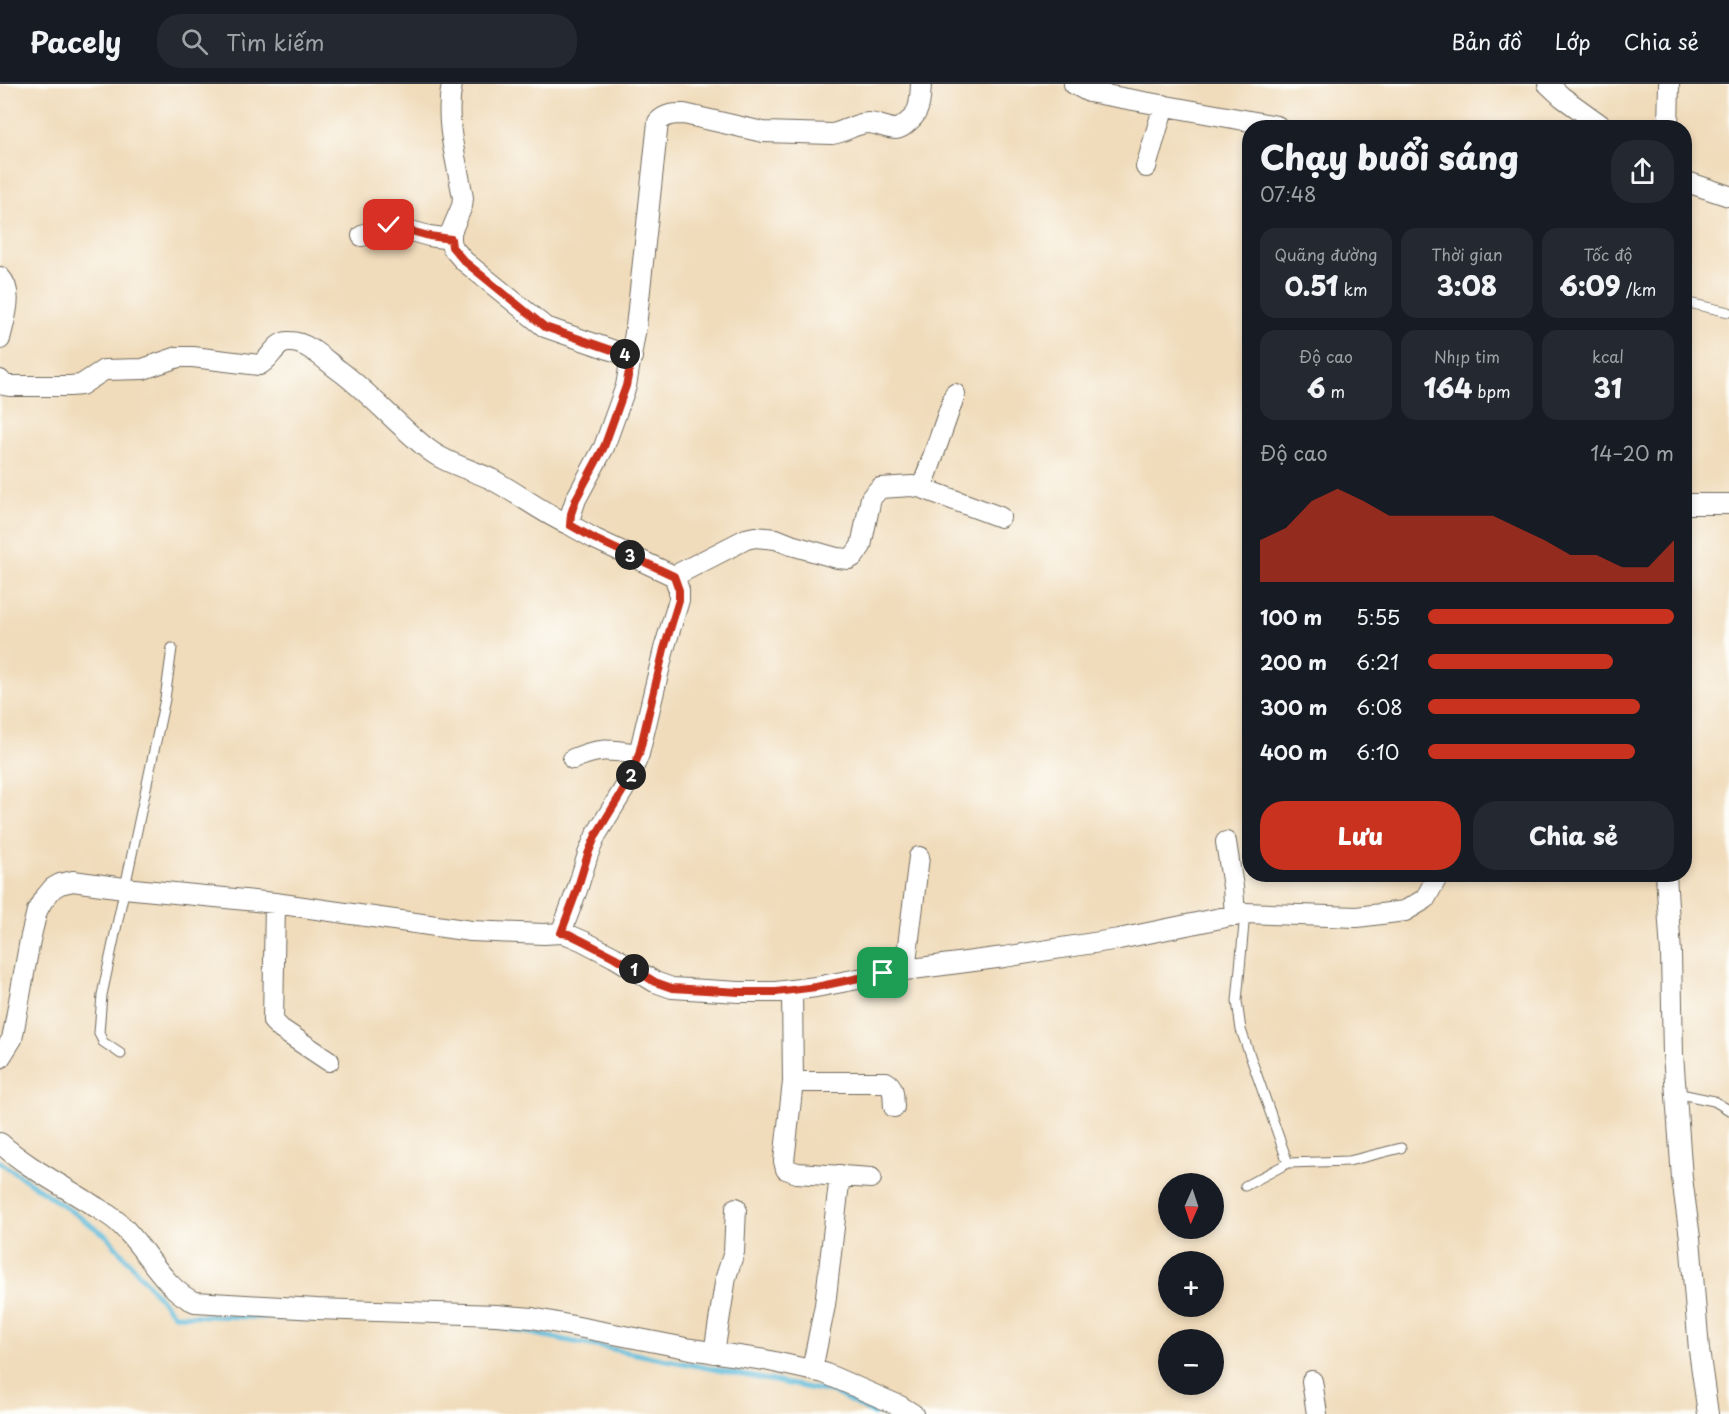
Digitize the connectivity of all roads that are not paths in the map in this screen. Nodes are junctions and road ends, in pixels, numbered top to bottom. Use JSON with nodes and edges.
{"nodes":[{"id":1,"x":452,"y":84,"type":"edge"},
{"id":2,"x":921,"y":84,"type":"edge"},
{"id":3,"x":1074,"y":84,"type":"edge"},
{"id":4,"x":1548,"y":84,"type":"edge"},
{"id":5,"x":1669,"y":84,"type":"edge"},
{"id":6,"x":1164,"y":105,"type":"junction"},
{"id":7,"x":1245,"y":120,"type":"edge"},
{"id":8,"x":1594,"y":120,"type":"edge"},
{"id":9,"x":1668,"y":120,"type":"edge"},
{"id":10,"x":1146,"y":166,"type":"dead end"},
{"id":11,"x":1692,"y":184,"type":"edge"},
{"id":12,"x":1729,"y":196,"type":"edge"},
{"id":13,"x":362,"y":236,"type":"dead end"},
{"id":14,"x":451,"y":239,"type":"junction"},
{"id":15,"x":0,"y":277,"type":"edge"},
{"id":16,"x":1692,"y":304,"type":"edge"},
{"id":17,"x":1729,"y":312,"type":"edge"},
{"id":18,"x":0,"y":339,"type":"edge"},
{"id":19,"x":632,"y":357,"type":"junction"},
{"id":20,"x":0,"y":380,"type":"edge"},
{"id":21,"x":955,"y":394,"type":"dead end"},
{"id":22,"x":922,"y":488,"type":"junction"},
{"id":23,"x":1692,"y":504,"type":"edge"},
{"id":24,"x":1729,"y":504,"type":"edge"},
{"id":25,"x":1000,"y":517,"type":"dead end"},
{"id":26,"x":570,"y":525,"type":"junction"},
{"id":27,"x":674,"y":576,"type":"junction"},
{"id":28,"x":172,"y":648,"type":"dead end"},
{"id":29,"x":639,"y":754,"type":"junction"},
{"id":30,"x":573,"y":759,"type":"dead end"},
{"id":31,"x":1226,"y":842,"type":"dead end"},
{"id":32,"x":919,"y":857,"type":"dead end"},
{"id":33,"x":1435,"y":882,"type":"edge"},
{"id":34,"x":1666,"y":882,"type":"edge"},
{"id":35,"x":124,"y":888,"type":"junction"},
{"id":36,"x":274,"y":903,"type":"junction"},
{"id":37,"x":1240,"y":914,"type":"junction"},
{"id":38,"x":561,"y":933,"type":"junction"},
{"id":39,"x":905,"y":970,"type":"junction"},
{"id":40,"x":792,"y":991,"type":"junction"},
{"id":41,"x":121,"y":1054,"type":"dead end"},
{"id":42,"x":0,"y":1058,"type":"edge"},
{"id":43,"x":329,"y":1061,"type":"dead end"},
{"id":44,"x":793,"y":1082,"type":"junction"},
{"id":45,"x":1676,"y":1093,"type":"junction"},
{"id":46,"x":894,"y":1107,"type":"dead end"},
{"id":47,"x":1729,"y":1110,"type":"edge"},
{"id":48,"x":0,"y":1143,"type":"edge"},
{"id":49,"x":1401,"y":1148,"type":"dead end"},
{"id":50,"x":1288,"y":1163,"type":"junction"},
{"id":51,"x":840,"y":1175,"type":"junction"},
{"id":52,"x":871,"y":1178,"type":"dead end"},
{"id":53,"x":1245,"y":1186,"type":"dead end"},
{"id":54,"x":736,"y":1208,"type":"dead end"},
{"id":55,"x":714,"y":1353,"type":"junction"},
{"id":56,"x":812,"y":1370,"type":"junction"},
{"id":57,"x":1312,"y":1381,"type":"dead end"},
{"id":58,"x":913,"y":1414,"type":"edge"},
{"id":59,"x":1317,"y":1414,"type":"edge"},
{"id":60,"x":1708,"y":1414,"type":"edge"}],
"edges":[{"from":1,"to":14,"type":"street"},
{"from":2,"to":19,"type":"street"},
{"from":3,"to":6,"type":"street"},
{"from":4,"to":8,"type":"street"},
{"from":5,"to":9,"type":"street"},
{"from":6,"to":7,"type":"street"},
{"from":6,"to":10,"type":"street"},
{"from":11,"to":12,"type":"street"},
{"from":13,"to":14,"type":"street"},
{"from":14,"to":19,"type":"street"},
{"from":15,"to":18,"type":"street"},
{"from":16,"to":17,"type":"lane"},
{"from":19,"to":26,"type":"street"},
{"from":20,"to":26,"type":"street"},
{"from":21,"to":22,"type":"street"},
{"from":22,"to":25,"type":"street"},
{"from":22,"to":27,"type":"street"},
{"from":23,"to":24,"type":"street"},
{"from":26,"to":27,"type":"street"},
{"from":27,"to":29,"type":"street"},
{"from":28,"to":35,"type":"lane"},
{"from":29,"to":30,"type":"street"},
{"from":29,"to":38,"type":"street"},
{"from":31,"to":37,"type":"street"},
{"from":32,"to":39,"type":"street"},
{"from":33,"to":37,"type":"street"},
{"from":34,"to":45,"type":"street"},
{"from":35,"to":36,"type":"street"},
{"from":35,"to":41,"type":"lane"},
{"from":35,"to":42,"type":"street"},
{"from":36,"to":38,"type":"street"},
{"from":36,"to":43,"type":"street"},
{"from":37,"to":39,"type":"street"},
{"from":37,"to":50,"type":"lane"},
{"from":38,"to":40,"type":"street"},
{"from":39,"to":40,"type":"street"},
{"from":40,"to":44,"type":"street"},
{"from":44,"to":46,"type":"street"},
{"from":44,"to":51,"type":"street"},
{"from":45,"to":47,"type":"lane"},
{"from":45,"to":60,"type":"street"},
{"from":48,"to":55,"type":"street"},
{"from":49,"to":50,"type":"lane"},
{"from":50,"to":53,"type":"lane"},
{"from":51,"to":52,"type":"street"},
{"from":51,"to":56,"type":"street"},
{"from":54,"to":55,"type":"street"},
{"from":55,"to":56,"type":"street"},
{"from":56,"to":58,"type":"street"},
{"from":57,"to":59,"type":"street"}]}
